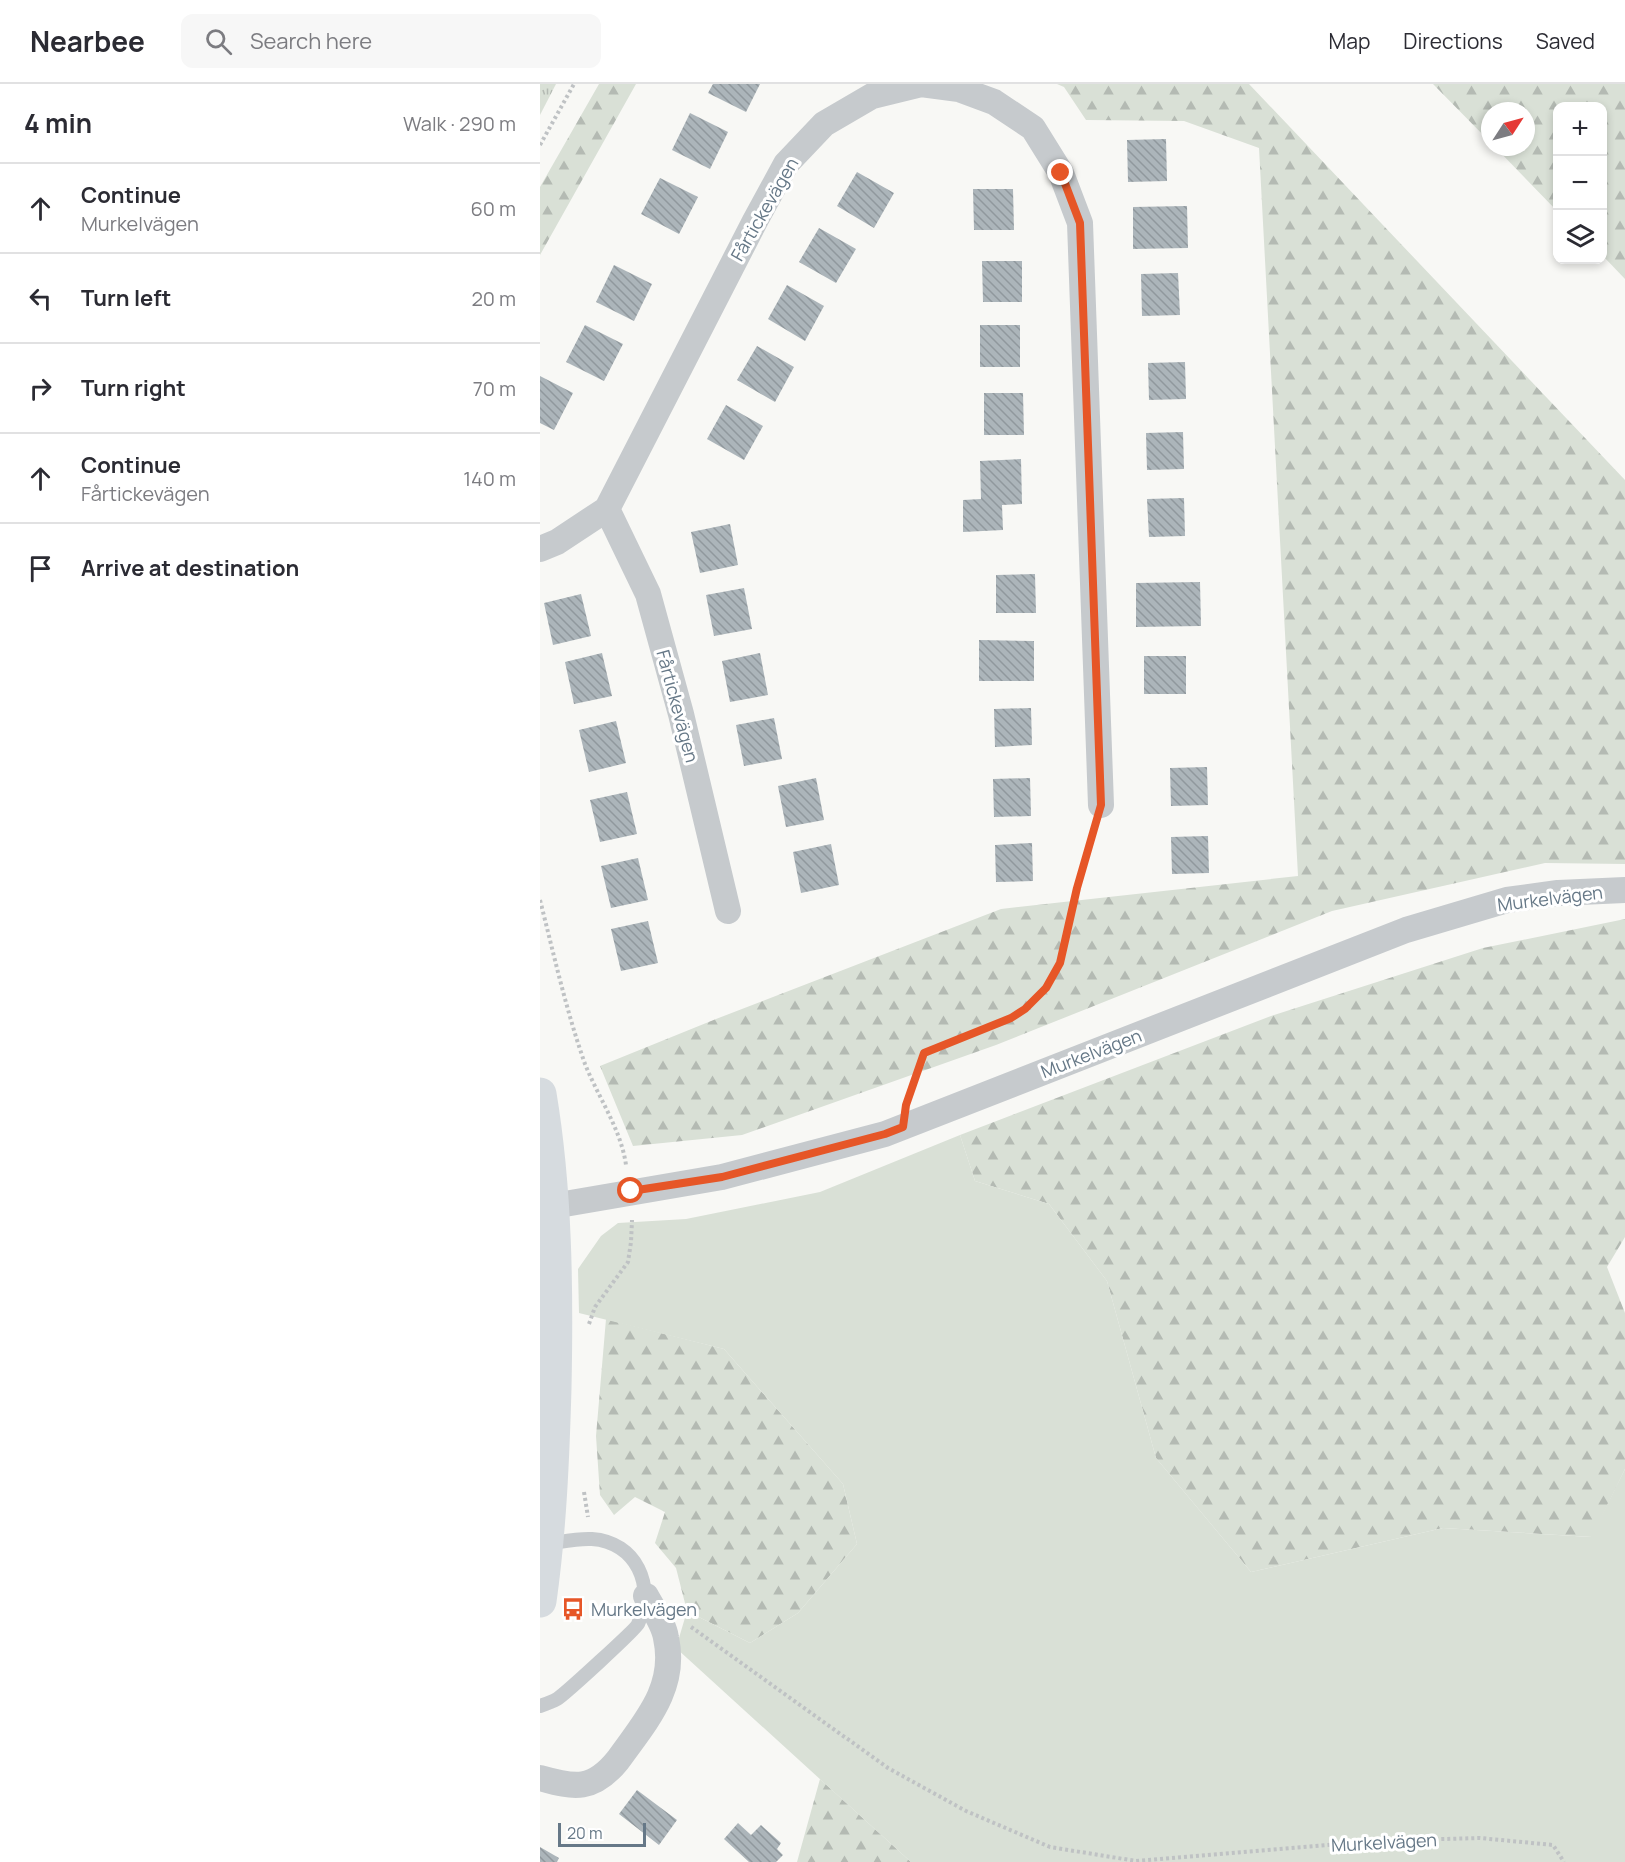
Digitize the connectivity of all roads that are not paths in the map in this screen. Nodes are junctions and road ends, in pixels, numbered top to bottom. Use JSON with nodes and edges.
{"nodes":[{"id":1,"x":607,"y":509,"type":"junction"},
{"id":2,"x":540,"y":549,"type":"edge"},
{"id":3,"x":1101,"y":805,"type":"road end"},
{"id":4,"x":1625,"y":890,"type":"edge"},
{"id":5,"x":728,"y":911,"type":"dead end"},
{"id":6,"x":540,"y":1094,"type":"edge"},
{"id":7,"x":553,"y":1206,"type":"junction"},
{"id":8,"x":545,"y":1502,"type":"edge"},
{"id":9,"x":546,"y":1544,"type":"junction"},
{"id":10,"x":540,"y":1601,"type":"edge"},
{"id":11,"x":650,"y":1603,"type":"junction"},
{"id":12,"x":540,"y":1706,"type":"edge"},
{"id":13,"x":540,"y":1778,"type":"edge"}],
"edges":[{"from":1,"to":2,"type":"street","name":"Fårtickevägen"},
{"from":1,"to":3,"type":"street","name":"Fårtickevägen"},
{"from":1,"to":5,"type":"street","name":"Fårtickevägen"},
{"from":4,"to":7,"type":"street","name":"Murkelvägen"},
{"from":6,"to":7,"type":"street"},
{"from":7,"to":8,"type":"street"},
{"from":8,"to":9,"type":"street"},
{"from":9,"to":10,"type":"street"},
{"from":9,"to":11,"type":"lane"},
{"from":11,"to":12,"type":"lane"},
{"from":11,"to":13,"type":"street"}]}
